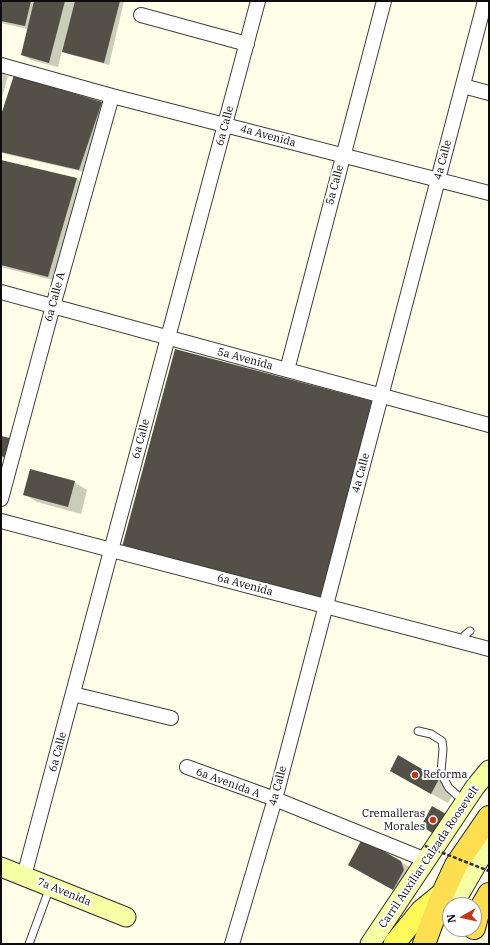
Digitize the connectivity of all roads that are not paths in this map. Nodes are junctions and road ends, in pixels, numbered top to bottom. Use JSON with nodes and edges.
{"nodes":[{"id":1,"x":258,"y":1,"type":"edge"},
{"id":2,"x":384,"y":1,"type":"edge"},
{"id":3,"x":485,"y":1,"type":"edge"},
{"id":4,"x":141,"y":15,"type":"dead end"},
{"id":5,"x":247,"y":44,"type":"junction"},
{"id":6,"x":1,"y":65,"type":"edge"},
{"id":7,"x":463,"y":86,"type":"junction"},
{"id":8,"x":489,"y":93,"type":"edge"},
{"id":9,"x":112,"y":96,"type":"junction"},
{"id":10,"x":225,"y":125,"type":"junction"},
{"id":11,"x":342,"y":156,"type":"junction"},
{"id":12,"x":438,"y":180,"type":"junction"},
{"id":13,"x":489,"y":193,"type":"edge"},
{"id":14,"x":1,"y":292,"type":"edge"},
{"id":15,"x":53,"y":306,"type":"junction"},
{"id":16,"x":168,"y":338,"type":"junction"},
{"id":17,"x":287,"y":370,"type":"junction"},
{"id":18,"x":381,"y":395,"type":"junction"},
{"id":19,"x":489,"y":425,"type":"edge"},
{"id":20,"x":1,"y":499,"type":"edge"},
{"id":21,"x":1,"y":521,"type":"edge"},
{"id":22,"x":112,"y":550,"type":"junction"},
{"id":23,"x":325,"y":606,"type":"junction"},
{"id":24,"x":470,"y":631,"type":"dead end"},
{"id":25,"x":462,"y":642,"type":"junction"},
{"id":26,"x":489,"y":649,"type":"edge"},
{"id":27,"x":73,"y":694,"type":"junction"},
{"id":28,"x":171,"y":718,"type":"dead end"},
{"id":29,"x":418,"y":731,"type":"dead end"},
{"id":30,"x":186,"y":767,"type":"dead end"},
{"id":31,"x":489,"y":770,"type":"edge"},
{"id":32,"x":275,"y":799,"type":"junction"},
{"id":33,"x":465,"y":802,"type":"junction"},
{"id":34,"x":489,"y":817,"type":"edge"},
{"id":35,"x":489,"y":843,"type":"edge"},
{"id":36,"x":425,"y":853,"type":"junction"},
{"id":37,"x":489,"y":866,"type":"edge"},
{"id":38,"x":1,"y":867,"type":"edge"},
{"id":39,"x":24,"y":876,"type":"junction"},
{"id":40,"x":50,"y":886,"type":"junction"},
{"id":41,"x":489,"y":894,"type":"edge"},
{"id":42,"x":449,"y":897,"type":"edge"},
{"id":43,"x":455,"y":897,"type":"edge"},
{"id":44,"x":472,"y":897,"type":"edge"},
{"id":45,"x":442,"y":903,"type":"edge"},
{"id":46,"x":442,"y":908,"type":"edge"},
{"id":47,"x":482,"y":908,"type":"edge"},
{"id":48,"x":126,"y":917,"type":"dead end"},
{"id":49,"x":29,"y":944,"type":"edge"},
{"id":50,"x":232,"y":944,"type":"edge"},
{"id":51,"x":370,"y":944,"type":"edge"},
{"id":52,"x":394,"y":944,"type":"edge"},
{"id":53,"x":424,"y":944,"type":"edge"}],
"edges":[{"from":1,"to":5,"type":"street","name":"6a Calle"},
{"from":2,"to":11,"type":"street","name":"5a Calle"},
{"from":3,"to":7,"type":"street","name":"4a Calle"},
{"from":4,"to":5,"type":"street"},
{"from":5,"to":10,"type":"street","name":"6a Calle"},
{"from":6,"to":9,"type":"street","name":"4a Avenida"},
{"from":7,"to":8,"type":"street"},
{"from":7,"to":12,"type":"street","name":"4a Calle"},
{"from":9,"to":10,"type":"street","name":"4a Avenida"},
{"from":9,"to":15,"type":"street","name":"6a Calle A"},
{"from":10,"to":11,"type":"street","name":"4a Avenida"},
{"from":10,"to":16,"type":"street","name":"6a Calle"},
{"from":11,"to":12,"type":"street","name":"4a Avenida"},
{"from":11,"to":17,"type":"street","name":"5a Calle"},
{"from":12,"to":13,"type":"street","name":"4a Avenida"},
{"from":12,"to":18,"type":"street","name":"4a Calle"},
{"from":14,"to":15,"type":"street","name":"5a Avenida"},
{"from":15,"to":16,"type":"street","name":"5a Avenida"},
{"from":15,"to":20,"type":"street","name":"6a Calle A"},
{"from":16,"to":17,"type":"street","name":"5a Avenida"},
{"from":16,"to":22,"type":"street","name":"6a Calle"},
{"from":17,"to":18,"type":"street","name":"5a Avenida"},
{"from":18,"to":19,"type":"street","name":"5a Avenida"},
{"from":18,"to":23,"type":"street","name":"4a Calle"},
{"from":21,"to":22,"type":"street","name":"6a Avenida"},
{"from":22,"to":23,"type":"street","name":"6a Avenida"},
{"from":22,"to":27,"type":"street","name":"6a Calle"},
{"from":23,"to":25,"type":"street","name":"6a Avenida"},
{"from":23,"to":32,"type":"street","name":"4a Calle"},
{"from":24,"to":25,"type":"lane"},
{"from":25,"to":26,"type":"street","name":"6a Avenida"},
{"from":27,"to":28,"type":"street"},
{"from":27,"to":39,"type":"street","name":"6a Calle"},
{"from":29,"to":33,"type":"lane"},
{"from":30,"to":32,"type":"street","name":"6a Avenida A"},
{"from":31,"to":33,"type":"main road","name":"Carril Auxiliar Calzada Roosevelt"},
{"from":32,"to":36,"type":"street","name":"6a Avenida A"},
{"from":32,"to":50,"type":"street","name":"4a Calle"},
{"from":33,"to":36,"type":"main road","name":"Carril Auxiliar Calzada Roosevelt"},
{"from":34,"to":42,"type":"highway"},
{"from":35,"to":43,"type":"main road"},
{"from":36,"to":51,"type":"main road","name":"Carril Auxiliar Calzada Roosevelt"},
{"from":37,"to":44,"type":"main road"},
{"from":38,"to":39,"type":"main road","name":"7a Avenida"},
{"from":39,"to":40,"type":"main road","name":"7a Avenida"},
{"from":40,"to":48,"type":"main road","name":"7a Avenida"},
{"from":40,"to":49,"type":"lane"},
{"from":41,"to":47,"type":"highway"},
{"from":45,"to":52,"type":"main road"},
{"from":46,"to":53,"type":"highway"}]}
